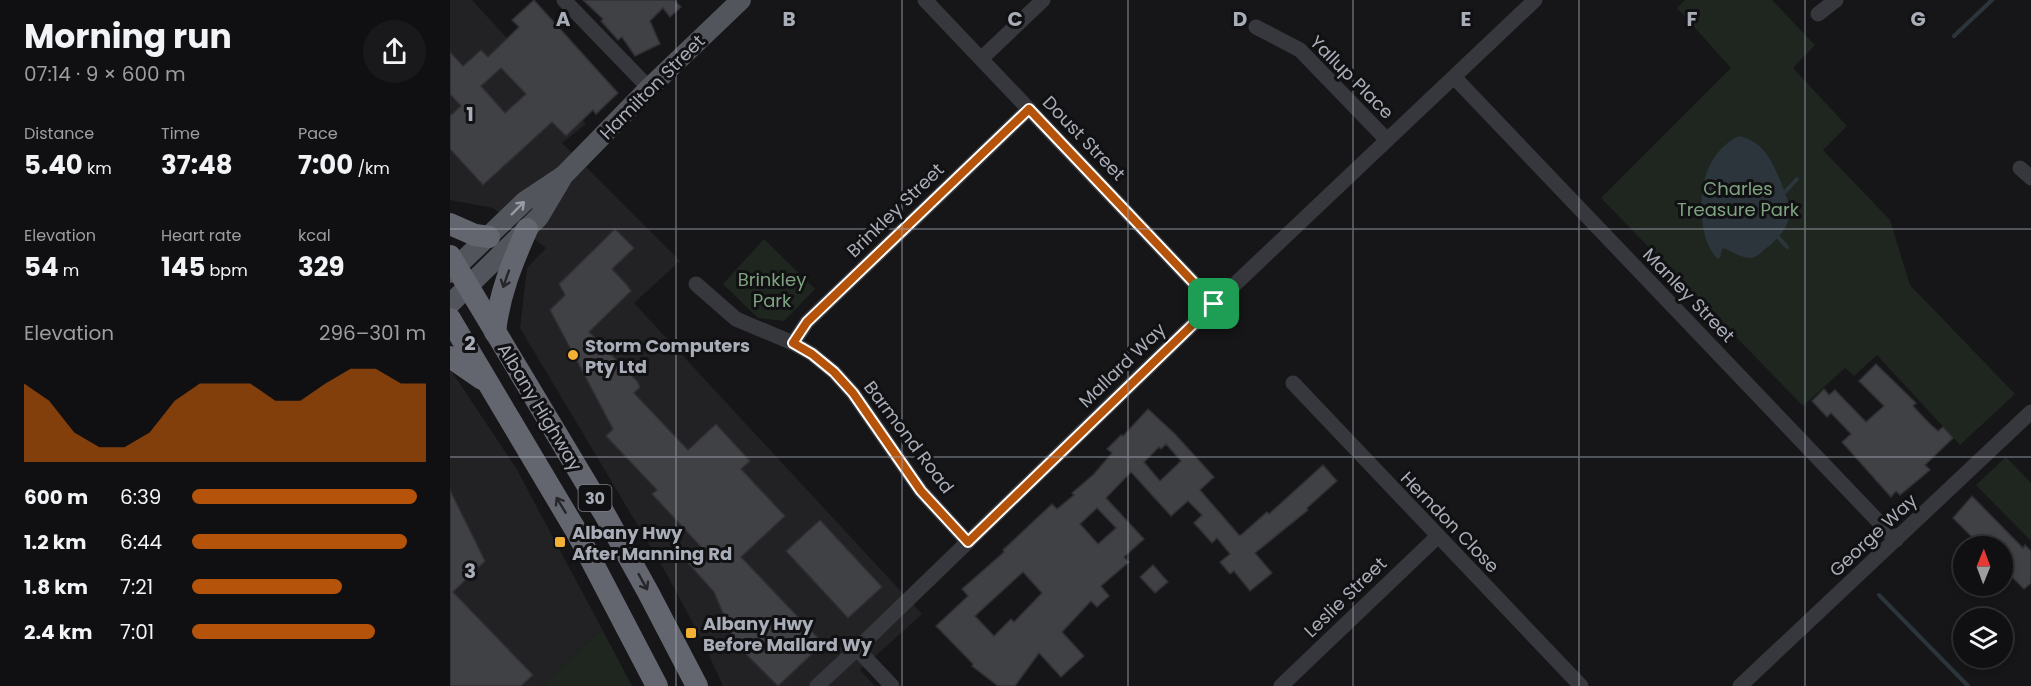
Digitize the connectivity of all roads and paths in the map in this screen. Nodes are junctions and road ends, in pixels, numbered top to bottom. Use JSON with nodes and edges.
{"nodes":[{"id":1,"x":564,"y":0,"type":"edge"},
{"id":2,"x":741,"y":0,"type":"edge"},
{"id":3,"x":925,"y":0,"type":"edge"},
{"id":4,"x":1043,"y":0,"type":"edge"},
{"id":5,"x":1535,"y":0,"type":"edge"},
{"id":6,"x":1836,"y":0,"type":"edge"},
{"id":7,"x":1818,"y":14,"type":"dead end"},
{"id":8,"x":1256,"y":27,"type":"dead end"},
{"id":9,"x":981,"y":59,"type":"junction"},
{"id":10,"x":1455,"y":78,"type":"junction"},
{"id":11,"x":649,"y":88,"type":"junction"},
{"id":12,"x":1029,"y":109,"type":"junction"},
{"id":13,"x":1388,"y":140,"type":"junction"},
{"id":14,"x":564,"y":175,"type":"junction"},
{"id":15,"x":450,"y":224,"type":"edge"},
{"id":16,"x":526,"y":229,"type":"junction"},
{"id":17,"x":489,"y":237,"type":"junction"},
{"id":18,"x":456,"y":270,"type":"edge"},
{"id":19,"x":696,"y":284,"type":"dead end"},
{"id":20,"x":450,"y":304,"type":"edge"},
{"id":21,"x":1214,"y":304,"type":"junction"},
{"id":22,"x":450,"y":319,"type":"edge"},
{"id":23,"x":495,"y":332,"type":"junction"},
{"id":24,"x":793,"y":343,"type":"junction"},
{"id":25,"x":450,"y":357,"type":"edge"},
{"id":26,"x":488,"y":383,"type":"junction"},
{"id":27,"x":1293,"y":384,"type":"dead end"},
{"id":28,"x":2031,"y":412,"type":"edge"},
{"id":29,"x":1437,"y":537,"type":"junction"},
{"id":30,"x":1896,"y":540,"type":"junction"},
{"id":31,"x":968,"y":542,"type":"junction"},
{"id":32,"x":857,"y":649,"type":"junction"},
{"id":33,"x":657,"y":686,"type":"edge"},
{"id":34,"x":697,"y":686,"type":"edge"},
{"id":35,"x":817,"y":686,"type":"edge"},
{"id":36,"x":892,"y":686,"type":"edge"},
{"id":37,"x":1281,"y":686,"type":"edge"},
{"id":38,"x":1581,"y":686,"type":"edge"},
{"id":39,"x":1740,"y":686,"type":"edge"}],
"edges":[{"from":1,"to":11,"type":"street"},
{"from":2,"to":11,"type":"main road","name":"Hamilton Street"},
{"from":3,"to":9,"type":"street","name":"Doust Street"},
{"from":4,"to":9,"type":"street"},
{"from":5,"to":10,"type":"street","name":"Mallard Way"},
{"from":6,"to":7,"type":"street"},
{"from":8,"to":13,"type":"street","name":"Yallup Place"},
{"from":9,"to":12,"type":"street","name":"Doust Street"},
{"from":10,"to":13,"type":"street","name":"Mallard Way"},
{"from":10,"to":30,"type":"street","name":"Manley Street"},
{"from":11,"to":14,"type":"main road","name":"Hamilton Street"},
{"from":12,"to":21,"type":"street","name":"Doust Street"},
{"from":12,"to":24,"type":"street","name":"Brinkley Street"},
{"from":13,"to":21,"type":"street","name":"Mallard Way"},
{"from":14,"to":16,"type":"main road","name":"Hamilton Street"},
{"from":17,"to":14,"type":"main road","name":"Hamilton Street","one_way":true},
{"from":15,"to":17,"type":"highway"},
{"from":16,"to":18,"type":"main road","name":"Hamilton Street"},
{"from":16,"to":23,"type":"highway","one_way":true},
{"from":17,"to":18,"type":"main road","name":"Hamilton Street"},
{"from":18,"to":20,"type":"main road","name":"Hamilton Street"},
{"from":18,"to":23,"type":"highway","name":"Albany Highway","number":"30"},
{"from":19,"to":24,"type":"street","name":"Barmond Road"},
{"from":21,"to":31,"type":"street","name":"Mallard Way"},
{"from":22,"to":26,"type":"highway","name":"Albany Highway","number":"30"},
{"from":23,"to":34,"type":"highway","name":"Albany Highway","number":"30","one_way":true},
{"from":24,"to":31,"type":"street","name":"Barmond Road"},
{"from":25,"to":26,"type":"highway"},
{"from":33,"to":26,"type":"highway","name":"Albany Highway","number":"30","one_way":true},
{"from":27,"to":29,"type":"street","name":"Herndon Close"},
{"from":28,"to":30,"type":"street","name":"George Way"},
{"from":29,"to":37,"type":"street","name":"Leslie Street"},
{"from":29,"to":38,"type":"street","name":"Herndon Close"},
{"from":30,"to":39,"type":"street","name":"George Way"},
{"from":31,"to":32,"type":"street","name":"Mallard Way"},
{"from":32,"to":35,"type":"street","name":"Mallard Way"},
{"from":32,"to":36,"type":"street"}]}
